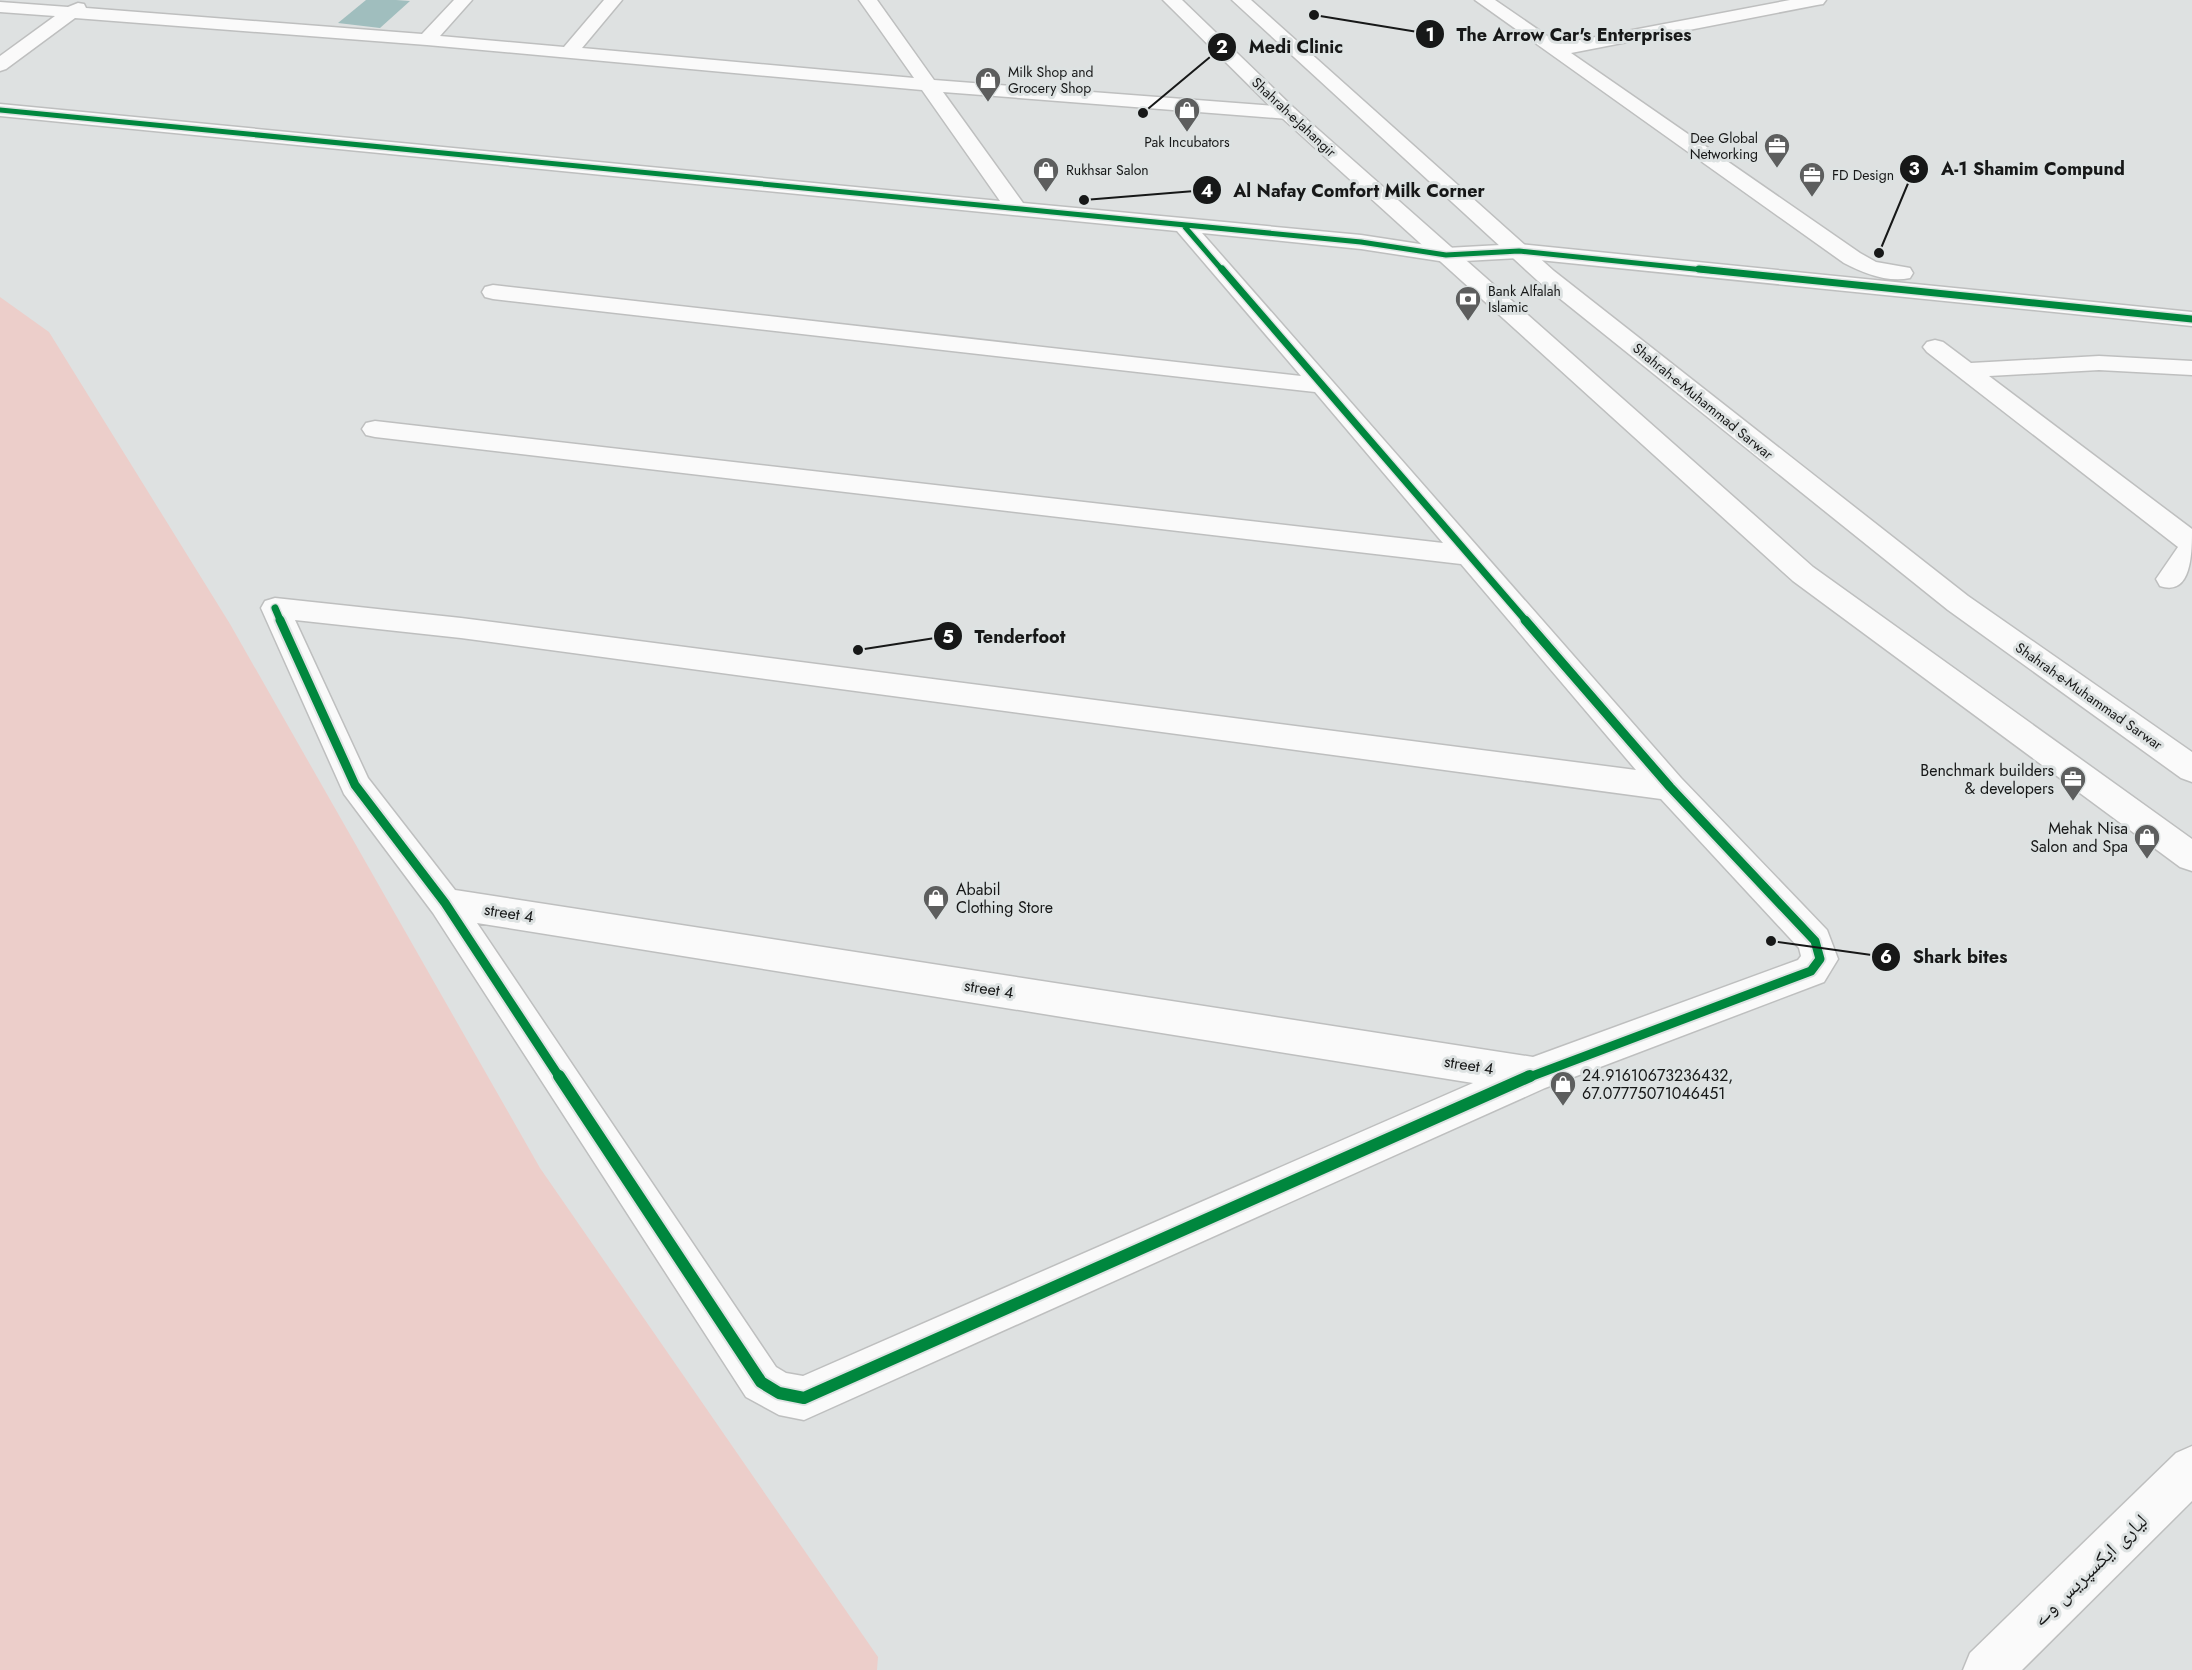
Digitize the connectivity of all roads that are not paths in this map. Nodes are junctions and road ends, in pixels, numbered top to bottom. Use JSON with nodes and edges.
{"nodes":[{"id":1,"x":89,"y":0,"type":"edge"},
{"id":2,"x":463,"y":0,"type":"edge"},
{"id":3,"x":613,"y":0,"type":"edge"},
{"id":4,"x":868,"y":0,"type":"edge"},
{"id":5,"x":1172,"y":0,"type":"edge"},
{"id":6,"x":1241,"y":0,"type":"edge"},
{"id":7,"x":1484,"y":0,"type":"edge"},
{"id":8,"x":1817,"y":0,"type":"edge"},
{"id":9,"x":0,"y":7,"type":"edge"},
{"id":10,"x":70,"y":13,"type":"junction"},
{"id":11,"x":427,"y":40,"type":"junction"},
{"id":12,"x":1557,"y":50,"type":"junction"},
{"id":13,"x":569,"y":52,"type":"junction"},
{"id":14,"x":0,"y":65,"type":"edge"},
{"id":15,"x":929,"y":85,"type":"junction"},
{"id":16,"x":0,"y":110,"type":"edge"},
{"id":17,"x":1288,"y":113,"type":"junction"},
{"id":18,"x":1017,"y":210,"type":"junction"},
{"id":19,"x":1185,"y":226,"type":"junction"},
{"id":20,"x":1519,"y":251,"type":"junction"},
{"id":21,"x":1446,"y":255,"type":"junction"},
{"id":22,"x":493,"y":292,"type":"dead end"},
{"id":23,"x":2192,"y":301,"type":"edge"},
{"id":24,"x":2192,"y":319,"type":"edge"},
{"id":25,"x":1935,"y":346,"type":"dead end"},
{"id":26,"x":2192,"y":368,"type":"edge"},
{"id":27,"x":1967,"y":370,"type":"junction"},
{"id":28,"x":1323,"y":386,"type":"junction"},
{"id":29,"x":375,"y":429,"type":"dead end"},
{"id":30,"x":2192,"y":543,"type":"edge"},
{"id":31,"x":2192,"y":548,"type":"edge"},
{"id":32,"x":1470,"y":556,"type":"junction"},
{"id":33,"x":2170,"y":579,"type":"dead end"},
{"id":34,"x":2192,"y":769,"type":"edge"},
{"id":35,"x":1670,"y":787,"type":"junction"},
{"id":36,"x":2192,"y":857,"type":"edge"},
{"id":37,"x":445,"y":903,"type":"junction"},
{"id":38,"x":1533,"y":1075,"type":"junction"},
{"id":39,"x":2192,"y":1469,"type":"edge"},
{"id":40,"x":1987,"y":1670,"type":"edge"}],
"edges":[{"from":1,"to":10,"type":"main road"},
{"from":2,"to":11,"type":"main road"},
{"from":3,"to":13,"type":"main road"},
{"from":4,"to":15,"type":"main road"},
{"from":5,"to":17,"type":"main road","name":"Shahrah-e-Jahangir"},
{"from":6,"to":20,"type":"main road","name":"Shahrah-e-Muhammad Sarwar"},
{"from":7,"to":12,"type":"main road"},
{"from":8,"to":12,"type":"main road"},
{"from":9,"to":10,"type":"main road"},
{"from":10,"to":11,"type":"main road"},
{"from":10,"to":14,"type":"main road"},
{"from":11,"to":13,"type":"main road"},
{"from":12,"to":23,"type":"main road"},
{"from":13,"to":15,"type":"main road"},
{"from":15,"to":17,"type":"main road"},
{"from":15,"to":18,"type":"main road"},
{"from":16,"to":18,"type":"main road"},
{"from":17,"to":21,"type":"main road","name":"Shahrah-e-Jahangir"},
{"from":18,"to":19,"type":"main road"},
{"from":19,"to":21,"type":"main road"},
{"from":19,"to":28,"type":"main road"},
{"from":20,"to":21,"type":"main road"},
{"from":20,"to":24,"type":"main road"},
{"from":20,"to":34,"type":"main road","name":"Shahrah-e-Muhammad Sarwar"},
{"from":21,"to":36,"type":"main road"},
{"from":22,"to":28,"type":"main road"},
{"from":25,"to":27,"type":"main road"},
{"from":26,"to":27,"type":"main road"},
{"from":27,"to":30,"type":"main road"},
{"from":28,"to":32,"type":"main road"},
{"from":29,"to":32,"type":"main road"},
{"from":31,"to":33,"type":"main road"},
{"from":32,"to":35,"type":"main road"},
{"from":35,"to":37,"type":"main road"},
{"from":35,"to":38,"type":"main road"},
{"from":37,"to":38,"type":"main road","name":"street 4"},
{"from":37,"to":38,"type":"main road"},
{"from":39,"to":40,"type":"main road","name":"لیاری ایکسپریس وے"}]}
